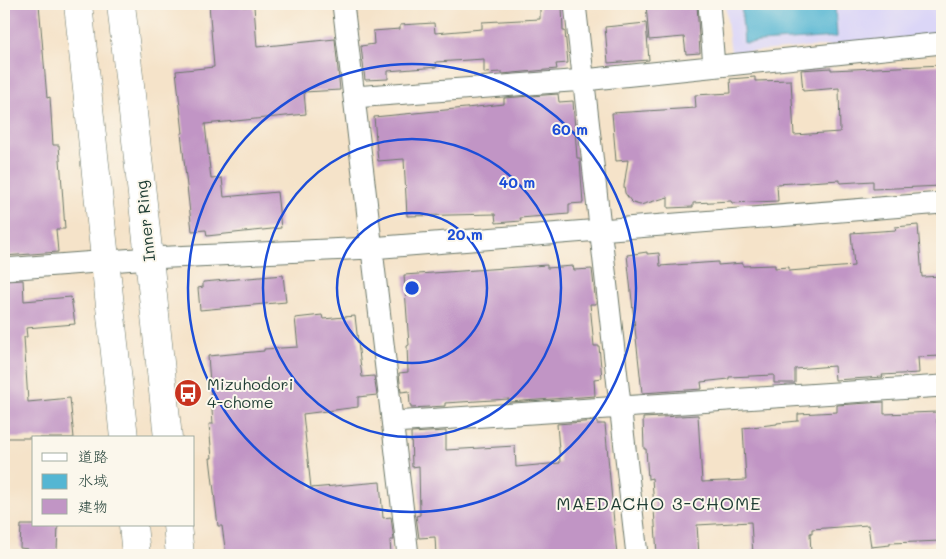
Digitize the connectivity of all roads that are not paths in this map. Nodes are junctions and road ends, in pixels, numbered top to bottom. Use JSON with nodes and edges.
{"nodes":[{"id":1,"x":78,"y":4,"type":"edge"},
{"id":2,"x":120,"y":4,"type":"edge"},
{"id":3,"x":343,"y":4,"type":"edge"},
{"id":4,"x":575,"y":4,"type":"edge"},
{"id":5,"x":709,"y":4,"type":"edge"},
{"id":6,"x":942,"y":43,"type":"edge"},
{"id":7,"x":714,"y":66,"type":"junction"},
{"id":8,"x":584,"y":80,"type":"junction"},
{"id":9,"x":354,"y":97,"type":"junction"},
{"id":10,"x":942,"y":203,"type":"edge"},
{"id":11,"x":601,"y":230,"type":"junction"},
{"id":12,"x":372,"y":248,"type":"junction"},
{"id":13,"x":149,"y":258,"type":"junction"},
{"id":14,"x":105,"y":261,"type":"junction"},
{"id":15,"x":4,"y":269,"type":"edge"},
{"id":16,"x":942,"y":386,"type":"edge"},
{"id":17,"x":620,"y":407,"type":"junction"},
{"id":18,"x":393,"y":422,"type":"junction"},
{"id":19,"x":124,"y":436,"type":"edge"},
{"id":20,"x":168,"y":436,"type":"edge"},
{"id":21,"x":133,"y":526,"type":"edge"},
{"id":22,"x":177,"y":526,"type":"edge"},
{"id":23,"x":136,"y":555,"type":"edge"},
{"id":24,"x":180,"y":555,"type":"edge"},
{"id":25,"x":408,"y":555,"type":"edge"},
{"id":26,"x":637,"y":555,"type":"edge"}],
"edges":[{"from":1,"to":14,"type":"main road"},
{"from":2,"to":13,"type":"main road","name":"Inner Ring"},
{"from":3,"to":9,"type":"street"},
{"from":4,"to":8,"type":"street"},
{"from":5,"to":7,"type":"street"},
{"from":6,"to":7,"type":"street"},
{"from":7,"to":8,"type":"street"},
{"from":8,"to":9,"type":"street"},
{"from":8,"to":11,"type":"street"},
{"from":9,"to":12,"type":"street"},
{"from":10,"to":11,"type":"street"},
{"from":11,"to":12,"type":"street"},
{"from":11,"to":17,"type":"street"},
{"from":12,"to":13,"type":"street"},
{"from":12,"to":18,"type":"street"},
{"from":13,"to":14,"type":"street"},
{"from":13,"to":20,"type":"main road","name":"Inner Ring"},
{"from":14,"to":15,"type":"street"},
{"from":14,"to":19,"type":"main road"},
{"from":16,"to":17,"type":"street"},
{"from":17,"to":18,"type":"street"},
{"from":17,"to":26,"type":"street"},
{"from":18,"to":25,"type":"street"},
{"from":21,"to":23,"type":"main road"},
{"from":22,"to":24,"type":"main road"}]}
